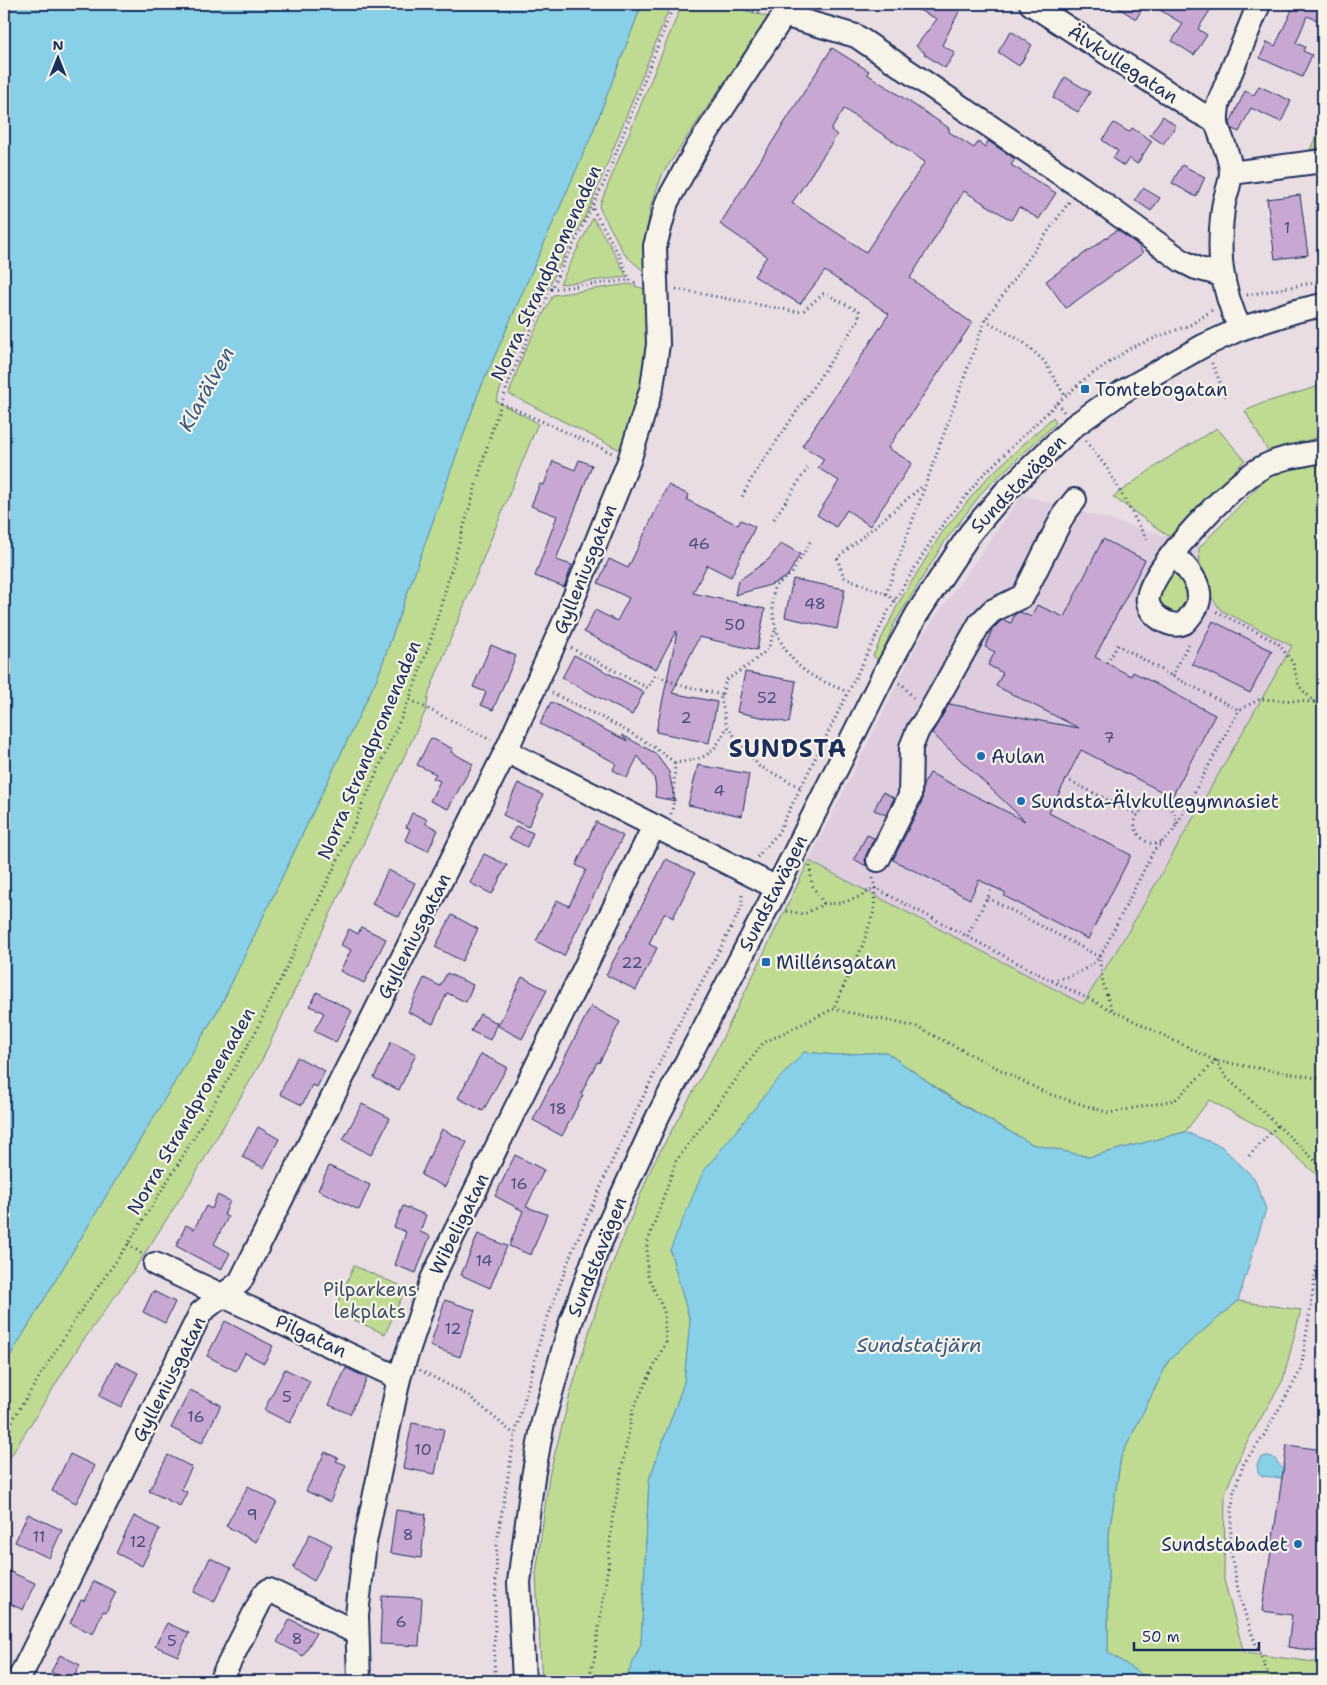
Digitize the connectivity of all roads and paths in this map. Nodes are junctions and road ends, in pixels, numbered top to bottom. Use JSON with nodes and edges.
{"nodes":[{"id":1,"x":674,"y":4,"type":"edge"},
{"id":2,"x":729,"y":4,"type":"edge"},
{"id":3,"x":1031,"y":4,"type":"edge"},
{"id":4,"x":1259,"y":4,"type":"edge"},
{"id":5,"x":787,"y":10,"type":"edge"},
{"id":6,"x":1217,"y":122,"type":"junction"},
{"id":7,"x":1323,"y":161,"type":"edge"},
{"id":8,"x":1231,"y":173,"type":"junction"},
{"id":9,"x":1080,"y":187,"type":"junction"},
{"id":10,"x":592,"y":208,"type":"junction"},
{"id":11,"x":1222,"y":275,"type":"junction"},
{"id":12,"x":630,"y":280,"type":"junction"},
{"id":13,"x":1323,"y":281,"type":"edge"},
{"id":14,"x":656,"y":285,"type":"junction"},
{"id":15,"x":551,"y":289,"type":"junction"},
{"id":16,"x":1247,"y":295,"type":"dead end"},
{"id":17,"x":1323,"y":305,"type":"edge"},
{"id":18,"x":985,"y":320,"type":"junction"},
{"id":19,"x":1240,"y":329,"type":"junction"},
{"id":20,"x":1209,"y":357,"type":"dead end"},
{"id":21,"x":1065,"y":396,"type":"dead end"},
{"id":22,"x":1228,"y":399,"type":"dead end"},
{"id":23,"x":501,"y":403,"type":"junction"},
{"id":24,"x":1088,"y":444,"type":"dead end"},
{"id":25,"x":1323,"y":451,"type":"edge"},
{"id":26,"x":629,"y":461,"type":"junction"},
{"id":27,"x":809,"y":466,"type":"dead end"},
{"id":28,"x":925,"y":484,"type":"junction"},
{"id":29,"x":742,"y":497,"type":"dead end"},
{"id":30,"x":1075,"y":500,"type":"dead end"},
{"id":31,"x":774,"y":519,"type":"dead end"},
{"id":32,"x":1147,"y":540,"type":"dead end"},
{"id":33,"x":810,"y":542,"type":"dead end"},
{"id":34,"x":1173,"y":553,"type":"junction"},
{"id":35,"x":886,"y":594,"type":"junction"},
{"id":36,"x":895,"y":600,"type":"dead end"},
{"id":37,"x":1198,"y":603,"type":"junction"},
{"id":38,"x":775,"y":630,"type":"junction"},
{"id":39,"x":555,"y":640,"type":"junction"},
{"id":40,"x":1107,"y":663,"type":"dead end"},
{"id":41,"x":536,"y":684,"type":"junction"},
{"id":42,"x":847,"y":692,"type":"dead end"},
{"id":43,"x":722,"y":695,"type":"junction"},
{"id":44,"x":410,"y":700,"type":"junction"},
{"id":45,"x":1323,"y":701,"type":"edge"},
{"id":46,"x":1314,"y":702,"type":"junction"},
{"id":47,"x":1239,"y":710,"type":"junction"},
{"id":48,"x":727,"y":727,"type":"junction"},
{"id":49,"x":506,"y":751,"type":"junction"},
{"id":50,"x":675,"y":763,"type":"junction"},
{"id":51,"x":1066,"y":779,"type":"dead end"},
{"id":52,"x":800,"y":787,"type":"dead end"},
{"id":53,"x":1138,"y":814,"type":"junction"},
{"id":54,"x":1176,"y":826,"type":"junction"},
{"id":55,"x":660,"y":828,"type":"junction"},
{"id":56,"x":1162,"y":843,"type":"junction"},
{"id":57,"x":878,"y":860,"type":"joint"},
{"id":58,"x":993,"y":887,"type":"dead end"},
{"id":59,"x":875,"y":888,"type":"junction"},
{"id":60,"x":772,"y":897,"type":"junction"},
{"id":61,"x":988,"y":898,"type":"junction"},
{"id":62,"x":967,"y":936,"type":"junction"},
{"id":63,"x":1100,"y":957,"type":"junction"},
{"id":64,"x":1050,"y":980,"type":"junction"},
{"id":65,"x":833,"y":1009,"type":"junction"},
{"id":66,"x":1112,"y":1010,"type":"junction"},
{"id":67,"x":1216,"y":1061,"type":"junction"},
{"id":68,"x":1323,"y":1079,"type":"edge"},
{"id":69,"x":1278,"y":1125,"type":"junction"},
{"id":70,"x":1249,"y":1156,"type":"dead end"},
{"id":71,"x":1323,"y":1168,"type":"edge"},
{"id":72,"x":1323,"y":1224,"type":"edge"},
{"id":73,"x":155,"y":1264,"type":"dead end"},
{"id":74,"x":224,"y":1294,"type":"junction"},
{"id":75,"x":402,"y":1370,"type":"junction"},
{"id":76,"x":4,"y":1434,"type":"edge"},
{"id":77,"x":515,"y":1435,"type":"dead end"},
{"id":78,"x":357,"y":1633,"type":"junction"},
{"id":79,"x":18,"y":1681,"type":"edge"},
{"id":80,"x":220,"y":1681,"type":"edge"},
{"id":81,"x":359,"y":1681,"type":"edge"},
{"id":82,"x":524,"y":1681,"type":"edge"},
{"id":83,"x":588,"y":1681,"type":"edge"},
{"id":84,"x":1271,"y":1681,"type":"edge"}],
"edges":[{"from":1,"to":10,"type":"path","name":"Norra Strandpromenaden"},
{"from":2,"to":5,"type":"path"},
{"from":3,"to":6,"type":"street","name":"Älvkullegatan"},
{"from":4,"to":6,"type":"street"},
{"from":5,"to":9,"type":"street"},
{"from":5,"to":14,"type":"street","name":"Gylleniusgatan"},
{"from":6,"to":8,"type":"street"},
{"from":7,"to":8,"type":"street"},
{"from":8,"to":11,"type":"street"},
{"from":9,"to":11,"type":"street"},
{"from":9,"to":18,"type":"path"},
{"from":10,"to":12,"type":"path"},
{"from":10,"to":15,"type":"path","name":"Norra Strandpromenaden"},
{"from":11,"to":19,"type":"street"},
{"from":12,"to":14,"type":"path"},
{"from":12,"to":15,"type":"path"},
{"from":13,"to":16,"type":"path"},
{"from":14,"to":26,"type":"street","name":"Gylleniusgatan"},
{"from":14,"to":29,"type":"path"},
{"from":15,"to":23,"type":"path","name":"Norra Strandpromenaden"},
{"from":17,"to":19,"type":"street","name":"Sundstavägen"},
{"from":18,"to":21,"type":"path"},
{"from":18,"to":28,"type":"path"},
{"from":19,"to":60,"type":"street","name":"Sundstavägen"},
{"from":20,"to":22,"type":"path"},
{"from":23,"to":26,"type":"path"},
{"from":23,"to":44,"type":"path","name":"Norra Strandpromenaden"},
{"from":24,"to":32,"type":"path"},
{"from":25,"to":34,"type":"street"},
{"from":26,"to":39,"type":"street","name":"Gylleniusgatan"},
{"from":27,"to":31,"type":"path"},
{"from":28,"to":35,"type":"path"},
{"from":28,"to":35,"type":"path"},
{"from":30,"to":57,"type":"street"},
{"from":33,"to":38,"type":"path"},
{"from":34,"to":37,"type":"street"},
{"from":34,"to":37,"type":"street"},
{"from":35,"to":36,"type":"path"},
{"from":37,"to":46,"type":"path"},
{"from":38,"to":42,"type":"path"},
{"from":38,"to":43,"type":"path"},
{"from":39,"to":41,"type":"street","name":"Gylleniusgatan"},
{"from":39,"to":43,"type":"path"},
{"from":40,"to":47,"type":"path"},
{"from":41,"to":49,"type":"street","name":"Gylleniusgatan"},
{"from":41,"to":50,"type":"path"},
{"from":43,"to":48,"type":"path"},
{"from":44,"to":49,"type":"path"},
{"from":44,"to":76,"type":"path","name":"Norra Strandpromenaden"},
{"from":45,"to":46,"type":"path"},
{"from":46,"to":47,"type":"path"},
{"from":47,"to":54,"type":"path"},
{"from":48,"to":50,"type":"path"},
{"from":48,"to":52,"type":"path"},
{"from":49,"to":55,"type":"street"},
{"from":49,"to":74,"type":"street","name":"Gylleniusgatan"},
{"from":50,"to":55,"type":"path"},
{"from":51,"to":53,"type":"path"},
{"from":53,"to":54,"type":"path"},
{"from":53,"to":56,"type":"path"},
{"from":54,"to":56,"type":"path"},
{"from":55,"to":60,"type":"street"},
{"from":55,"to":75,"type":"street","name":"Wibeligatan"},
{"from":56,"to":63,"type":"path"},
{"from":57,"to":59,"type":"path"},
{"from":58,"to":61,"type":"path"},
{"from":59,"to":60,"type":"path"},
{"from":59,"to":62,"type":"path"},
{"from":59,"to":65,"type":"path"},
{"from":60,"to":82,"type":"street","name":"Sundstavägen"},
{"from":61,"to":62,"type":"path"},
{"from":61,"to":63,"type":"path"},
{"from":62,"to":64,"type":"path"},
{"from":63,"to":64,"type":"path"},
{"from":63,"to":66,"type":"path"},
{"from":64,"to":66,"type":"path"},
{"from":65,"to":67,"type":"path"},
{"from":65,"to":83,"type":"path"},
{"from":66,"to":67,"type":"path"},
{"from":67,"to":68,"type":"path"},
{"from":67,"to":69,"type":"path"},
{"from":69,"to":70,"type":"path"},
{"from":69,"to":71,"type":"path"},
{"from":72,"to":84,"type":"path"},
{"from":73,"to":74,"type":"street","name":"Pilgatan"},
{"from":74,"to":75,"type":"street","name":"Pilgatan"},
{"from":74,"to":79,"type":"street","name":"Gylleniusgatan"},
{"from":75,"to":77,"type":"path"},
{"from":75,"to":78,"type":"street","name":"Wibeligatan"},
{"from":78,"to":80,"type":"street"},
{"from":78,"to":81,"type":"street","name":"Wibeligatan"}]}
